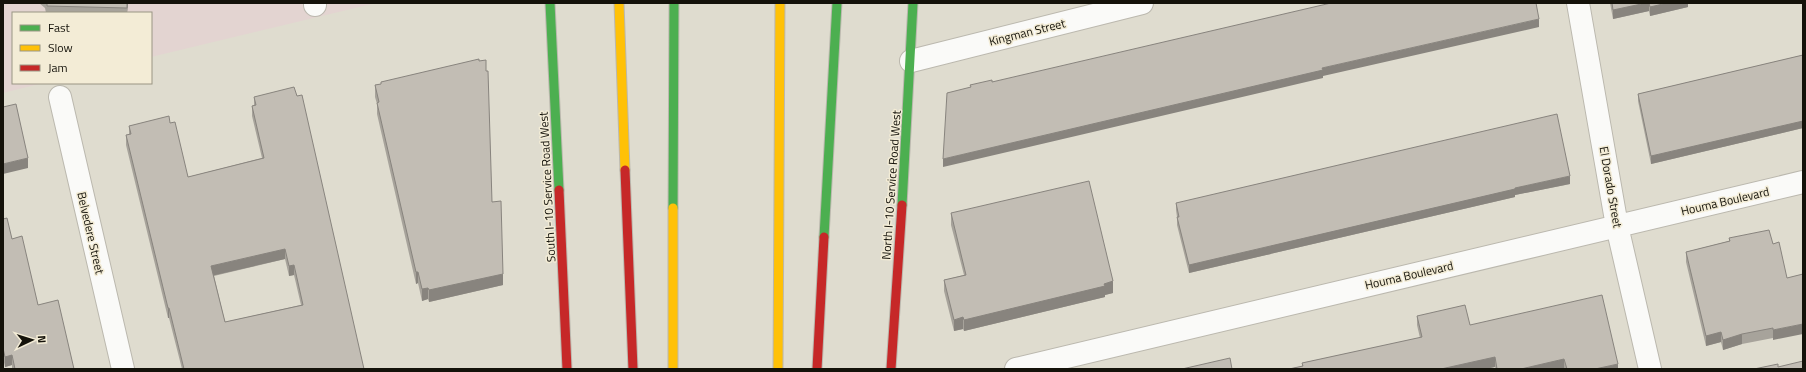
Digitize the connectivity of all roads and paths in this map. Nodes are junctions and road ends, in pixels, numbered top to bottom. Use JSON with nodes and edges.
{"nodes":[{"id":1,"x":550,"y":3,"type":"edge"},
{"id":2,"x":618,"y":3,"type":"edge"},
{"id":3,"x":674,"y":3,"type":"edge"},
{"id":4,"x":780,"y":3,"type":"edge"},
{"id":5,"x":837,"y":3,"type":"edge"},
{"id":6,"x":913,"y":3,"type":"edge"},
{"id":7,"x":1142,"y":3,"type":"edge"},
{"id":8,"x":1578,"y":3,"type":"edge"},
{"id":9,"x":912,"y":60,"type":"junction"},
{"id":10,"x":60,"y":96,"type":"dead end"},
{"id":11,"x":1803,"y":182,"type":"edge"},
{"id":12,"x":1617,"y":226,"type":"junction"},
{"id":13,"x":123,"y":369,"type":"edge"},
{"id":14,"x":568,"y":369,"type":"edge"},
{"id":15,"x":634,"y":369,"type":"edge"},
{"id":16,"x":674,"y":369,"type":"edge"},
{"id":17,"x":778,"y":369,"type":"edge"},
{"id":18,"x":817,"y":369,"type":"edge"},
{"id":19,"x":891,"y":369,"type":"edge"},
{"id":20,"x":1016,"y":369,"type":"edge"},
{"id":21,"x":1650,"y":369,"type":"edge"}],
"edges":[{"from":1,"to":14,"type":"main road","name":"South I-10 Service Road West"},
{"from":2,"to":15,"type":"main road"},
{"from":3,"to":16,"type":"main road"},
{"from":4,"to":17,"type":"main road"},
{"from":5,"to":18,"type":"main road"},
{"from":6,"to":9,"type":"main road","name":"North I-10 Service Road West"},
{"from":7,"to":9,"type":"street","name":"Kingman Street"},
{"from":8,"to":12,"type":"street","name":"El Dorado Street"},
{"from":9,"to":19,"type":"main road","name":"North I-10 Service Road West"},
{"from":10,"to":13,"type":"street","name":"Belvedere Street"},
{"from":11,"to":12,"type":"street","name":"Houma Boulevard"},
{"from":12,"to":20,"type":"street","name":"Houma Boulevard"},
{"from":12,"to":21,"type":"street","name":"El Dorado Street"}]}
